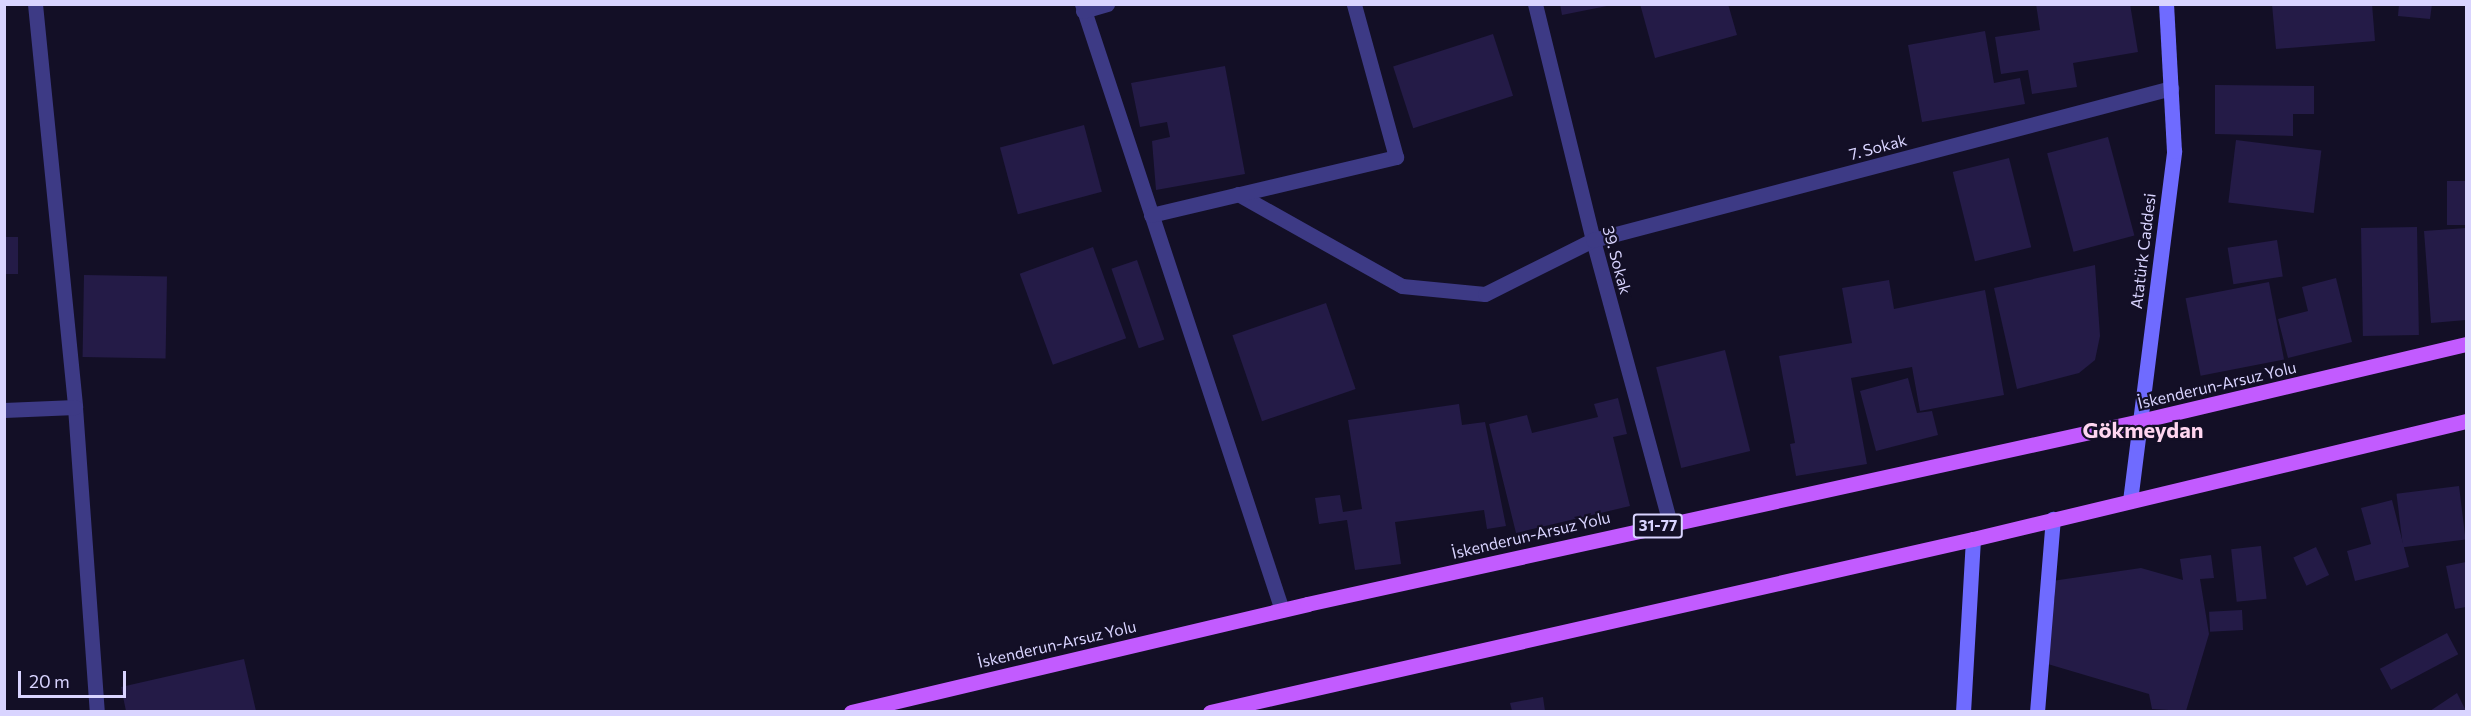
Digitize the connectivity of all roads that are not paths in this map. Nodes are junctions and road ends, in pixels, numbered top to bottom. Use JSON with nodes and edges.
{"nodes":[{"id":1,"x":35,"y":4,"type":"edge"},
{"id":2,"x":1107,"y":4,"type":"edge"},
{"id":3,"x":1354,"y":4,"type":"edge"},
{"id":4,"x":1535,"y":4,"type":"edge"},
{"id":5,"x":2166,"y":4,"type":"edge"},
{"id":6,"x":1082,"y":8,"type":"edge"},
{"id":7,"x":2171,"y":88,"type":"junction"},
{"id":8,"x":1238,"y":194,"type":"junction"},
{"id":9,"x":1151,"y":215,"type":"junction"},
{"id":10,"x":1593,"y":240,"type":"junction"},
{"id":11,"x":2466,"y":344,"type":"edge"},
{"id":12,"x":75,"y":407,"type":"junction"},
{"id":13,"x":4,"y":410,"type":"edge"},
{"id":14,"x":2140,"y":421,"type":"junction"},
{"id":15,"x":2466,"y":421,"type":"edge"},
{"id":16,"x":2130,"y":501,"type":"junction"},
{"id":17,"x":2053,"y":519,"type":"junction"},
{"id":18,"x":1670,"y":523,"type":"junction"},
{"id":19,"x":1973,"y":539,"type":"junction"},
{"id":20,"x":1282,"y":610,"type":"junction"},
{"id":21,"x":97,"y":711,"type":"edge"},
{"id":22,"x":851,"y":711,"type":"edge"},
{"id":23,"x":1210,"y":711,"type":"edge"},
{"id":24,"x":1963,"y":711,"type":"edge"},
{"id":25,"x":2037,"y":711,"type":"edge"}],
"edges":[{"from":1,"to":12,"type":"street"},
{"from":2,"to":6,"type":"street"},
{"from":3,"to":8,"type":"street"},
{"from":4,"to":10,"type":"street","name":"39. Sokak"},
{"from":5,"to":7,"type":"street","name":"Atatürk Caddesi"},
{"from":6,"to":9,"type":"street"},
{"from":7,"to":10,"type":"street","name":"7. Sokak"},
{"from":7,"to":14,"type":"street","name":"Atatürk Caddesi"},
{"from":8,"to":9,"type":"street"},
{"from":8,"to":10,"type":"street","name":"7. Sokak"},
{"from":9,"to":20,"type":"street"},
{"from":10,"to":18,"type":"street","name":"39. Sokak"},
{"from":11,"to":14,"type":"main road","name":"İskenderun-Arsuz Yolu","number":"31-77"},
{"from":12,"to":13,"type":"street"},
{"from":12,"to":21,"type":"street"},
{"from":14,"to":16,"type":"street","name":"Atatürk Caddesi"},
{"from":14,"to":18,"type":"main road","name":"İskenderun-Arsuz Yolu","number":"31-77"},
{"from":15,"to":16,"type":"main road"},
{"from":16,"to":17,"type":"main road"},
{"from":17,"to":19,"type":"main road"},
{"from":17,"to":25,"type":"street"},
{"from":18,"to":20,"type":"main road","name":"İskenderun-Arsuz Yolu","number":"31-77"},
{"from":19,"to":23,"type":"main road"},
{"from":19,"to":24,"type":"street"},
{"from":20,"to":22,"type":"main road","name":"İskenderun-Arsuz Yolu","number":"31-77"}]}
